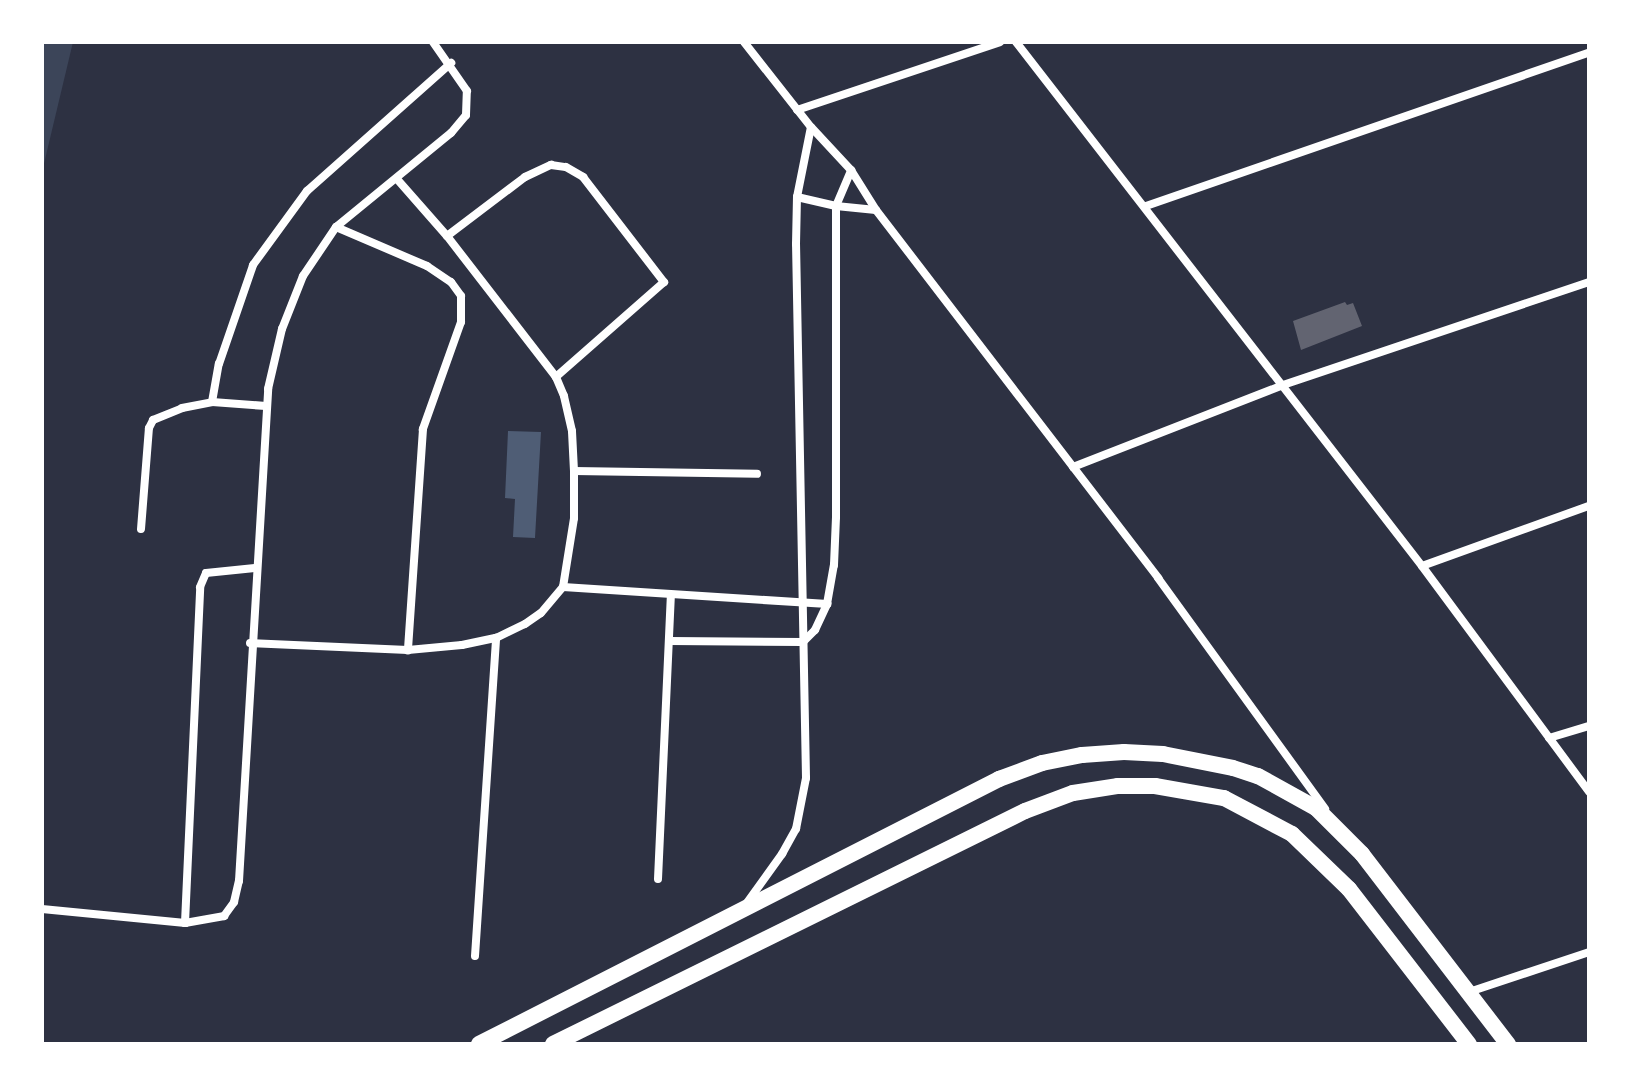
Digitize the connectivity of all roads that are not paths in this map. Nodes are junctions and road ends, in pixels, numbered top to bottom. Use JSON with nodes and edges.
{"nodes":[{"id":1,"x":433,"y":42,"type":"edge"},
{"id":2,"x":744,"y":42,"type":"edge"},
{"id":3,"x":1000,"y":42,"type":"edge"},
{"id":4,"x":1016,"y":42,"type":"edge"},
{"id":5,"x":1589,"y":53,"type":"edge"},
{"id":6,"x":451,"y":63,"type":"junction"},
{"id":7,"x":797,"y":110,"type":"junction"},
{"id":8,"x":811,"y":127,"type":"junction"},
{"id":9,"x":851,"y":170,"type":"junction"},
{"id":10,"x":397,"y":179,"type":"junction"},
{"id":11,"x":797,"y":197,"type":"junction"},
{"id":12,"x":836,"y":206,"type":"junction"},
{"id":13,"x":1146,"y":206,"type":"junction"},
{"id":14,"x":876,"y":210,"type":"junction"},
{"id":15,"x":336,"y":227,"type":"junction"},
{"id":16,"x":447,"y":236,"type":"junction"},
{"id":17,"x":1589,"y":282,"type":"edge"},
{"id":18,"x":556,"y":377,"type":"junction"},
{"id":19,"x":1283,"y":385,"type":"junction"},
{"id":20,"x":212,"y":402,"type":"junction"},
{"id":21,"x":266,"y":406,"type":"junction"},
{"id":22,"x":1073,"y":467,"type":"junction"},
{"id":23,"x":574,"y":471,"type":"junction"},
{"id":24,"x":757,"y":474,"type":"dead end"},
{"id":25,"x":1589,"y":506,"type":"edge"},
{"id":26,"x":141,"y":529,"type":"dead end"},
{"id":27,"x":1422,"y":566,"type":"junction"},
{"id":28,"x":255,"y":568,"type":"junction"},
{"id":29,"x":563,"y":587,"type":"junction"},
{"id":30,"x":671,"y":597,"type":"junction"},
{"id":31,"x":804,"y":602,"type":"junction"},
{"id":32,"x":827,"y":604,"type":"junction"},
{"id":33,"x":496,"y":638,"type":"junction"},
{"id":34,"x":670,"y":641,"type":"junction"},
{"id":35,"x":803,"y":642,"type":"junction"},
{"id":36,"x":250,"y":643,"type":"junction"},
{"id":37,"x":408,"y":650,"type":"junction"},
{"id":38,"x":1589,"y":726,"type":"edge"},
{"id":39,"x":1549,"y":738,"type":"junction"},
{"id":40,"x":1589,"y":792,"type":"edge"},
{"id":41,"x":1337,"y":826,"type":"junction"},
{"id":42,"x":658,"y":879,"type":"dead end"},
{"id":43,"x":42,"y":909,"type":"edge"},
{"id":44,"x":737,"y":915,"type":"junction"},
{"id":45,"x":185,"y":923,"type":"junction"},
{"id":46,"x":1589,"y":952,"type":"edge"},
{"id":47,"x":475,"y":956,"type":"dead end"},
{"id":48,"x":1468,"y":992,"type":"junction"},
{"id":49,"x":479,"y":1044,"type":"edge"},
{"id":50,"x":553,"y":1044,"type":"edge"},
{"id":51,"x":1469,"y":1044,"type":"edge"},
{"id":52,"x":1508,"y":1044,"type":"edge"}],
"edges":[{"from":1,"to":6,"type":"street"},
{"from":2,"to":7,"type":"street"},
{"from":3,"to":7,"type":"street"},
{"from":4,"to":13,"type":"street"},
{"from":5,"to":13,"type":"street"},
{"from":6,"to":10,"type":"street"},
{"from":6,"to":20,"type":"street"},
{"from":7,"to":8,"type":"street"},
{"from":8,"to":9,"type":"street"},
{"from":8,"to":11,"type":"street"},
{"from":9,"to":12,"type":"street"},
{"from":9,"to":14,"type":"street"},
{"from":10,"to":15,"type":"street"},
{"from":10,"to":16,"type":"street"},
{"from":11,"to":12,"type":"street"},
{"from":11,"to":31,"type":"street"},
{"from":12,"to":14,"type":"street"},
{"from":12,"to":32,"type":"street"},
{"from":13,"to":19,"type":"street"},
{"from":14,"to":22,"type":"street"},
{"from":15,"to":21,"type":"street"},
{"from":15,"to":37,"type":"street"},
{"from":16,"to":18,"type":"street"},
{"from":16,"to":18,"type":"street"},
{"from":17,"to":19,"type":"street"},
{"from":18,"to":23,"type":"street"},
{"from":19,"to":22,"type":"street"},
{"from":19,"to":27,"type":"street"},
{"from":20,"to":21,"type":"street"},
{"from":20,"to":26,"type":"street"},
{"from":21,"to":28,"type":"street"},
{"from":22,"to":41,"type":"street"},
{"from":23,"to":24,"type":"street"},
{"from":23,"to":29,"type":"street"},
{"from":25,"to":27,"type":"street"},
{"from":27,"to":39,"type":"street"},
{"from":28,"to":36,"type":"street"},
{"from":28,"to":45,"type":"street"},
{"from":29,"to":30,"type":"street"},
{"from":29,"to":33,"type":"street"},
{"from":30,"to":31,"type":"street"},
{"from":30,"to":34,"type":"street"},
{"from":31,"to":32,"type":"street"},
{"from":31,"to":35,"type":"street"},
{"from":32,"to":35,"type":"street"},
{"from":33,"to":37,"type":"street"},
{"from":33,"to":47,"type":"street"},
{"from":34,"to":35,"type":"street"},
{"from":34,"to":42,"type":"street"},
{"from":35,"to":44,"type":"street"},
{"from":36,"to":37,"type":"street"},
{"from":36,"to":45,"type":"street"},
{"from":38,"to":39,"type":"street"},
{"from":39,"to":40,"type":"street"},
{"from":41,"to":44,"type":"main road"},
{"from":41,"to":48,"type":"main road"},
{"from":43,"to":45,"type":"street"},
{"from":44,"to":49,"type":"main road"},
{"from":46,"to":48,"type":"street"},
{"from":48,"to":52,"type":"main road"},
{"from":50,"to":51,"type":"main road"}]}
